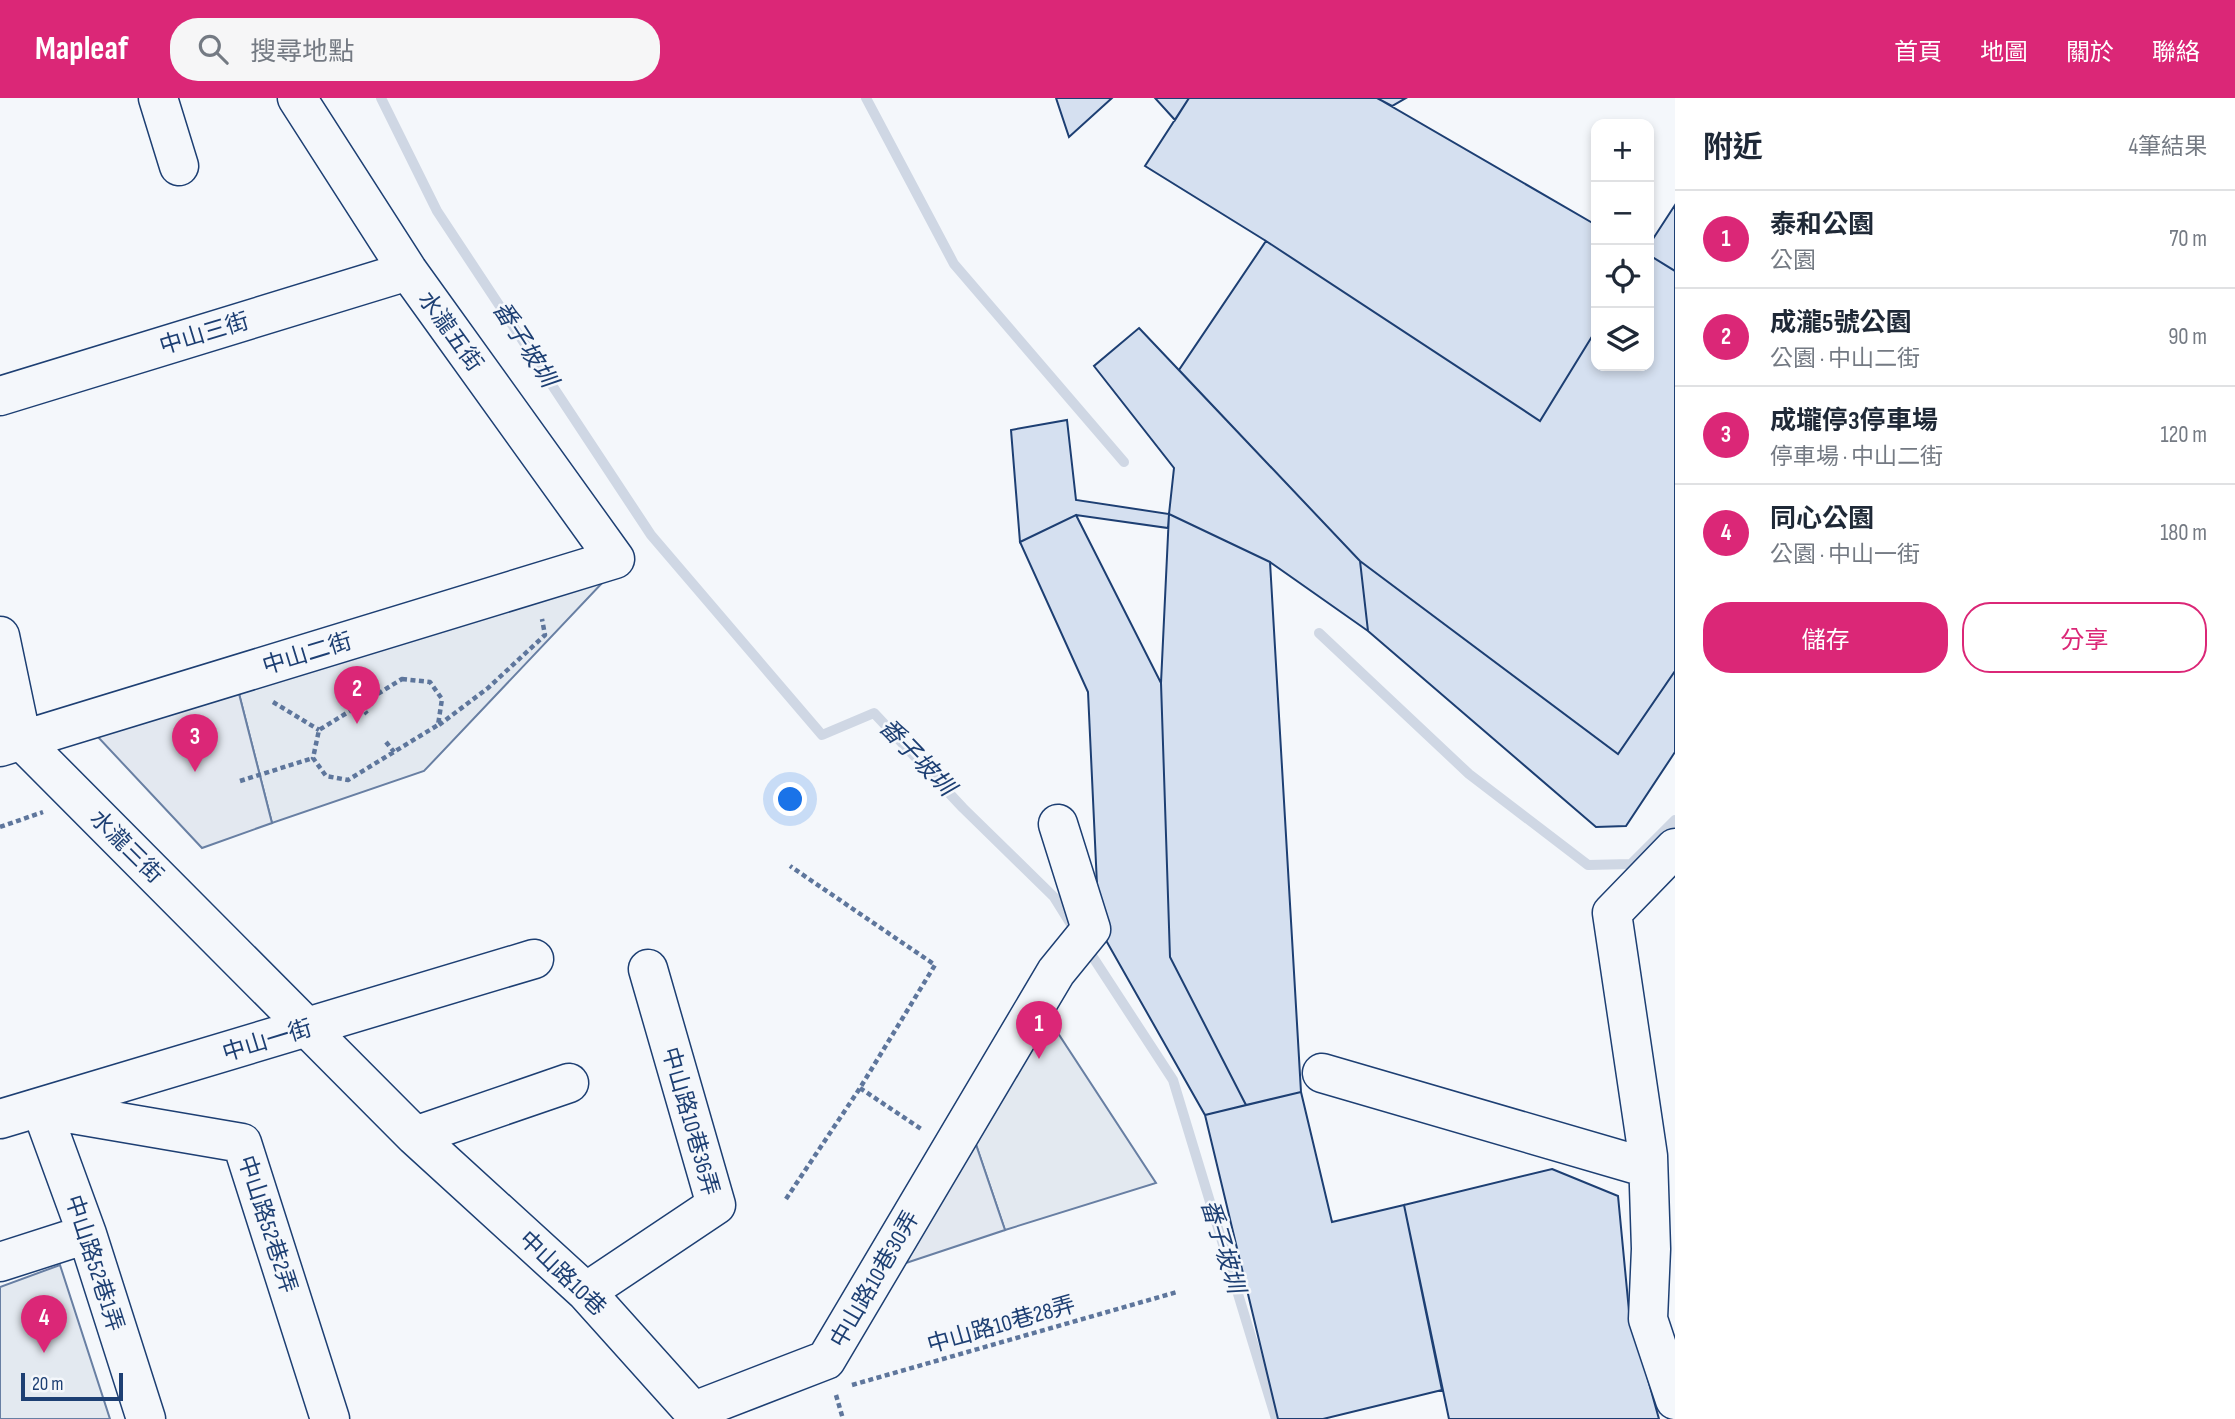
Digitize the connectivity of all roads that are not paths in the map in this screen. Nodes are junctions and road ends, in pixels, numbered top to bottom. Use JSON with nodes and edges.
{"nodes":[{"id":1,"x":158,"y":98,"type":"edge"},
{"id":2,"x":297,"y":98,"type":"edge"},
{"id":3,"x":179,"y":166,"type":"dead end"},
{"id":4,"x":408,"y":271,"type":"junction"},
{"id":5,"x":0,"y":396,"type":"edge"},
{"id":6,"x":615,"y":559,"type":"joint"},
{"id":7,"x":0,"y":636,"type":"edge"},
{"id":8,"x":11,"y":744,"type":"edge"},
{"id":9,"x":1058,"y":824,"type":"dead end"},
{"id":10,"x":1675,"y":848,"type":"edge"},
{"id":11,"x":534,"y":959,"type":"dead end"},
{"id":12,"x":648,"y":969,"type":"dead end"},
{"id":13,"x":307,"y":1027,"type":"junction"},
{"id":14,"x":1322,"y":1073,"type":"dead end"},
{"id":15,"x":569,"y":1083,"type":"dead end"},
{"id":16,"x":41,"y":1108,"type":"junction"},
{"id":17,"x":0,"y":1119,"type":"edge"},
{"id":18,"x":415,"y":1136,"type":"junction"},
{"id":19,"x":1648,"y":1168,"type":"junction"},
{"id":20,"x":88,"y":1234,"type":"junction"},
{"id":21,"x":0,"y":1262,"type":"edge"},
{"id":22,"x":586,"y":1292,"type":"junction"},
{"id":23,"x":1675,"y":1400,"type":"edge"},
{"id":24,"x":697,"y":1415,"type":"edge"},
{"id":25,"x":146,"y":1419,"type":"edge"},
{"id":26,"x":330,"y":1419,"type":"edge"}],
"edges":[{"from":1,"to":3,"type":"street"},
{"from":2,"to":4,"type":"street","name":"水瀧五街"},
{"from":4,"to":5,"type":"street","name":"中山三街"},
{"from":4,"to":6,"type":"street","name":"水瀧五街"},
{"from":6,"to":8,"type":"street","name":"中山二街"},
{"from":7,"to":8,"type":"street"},
{"from":8,"to":13,"type":"street","name":"水瀧三街"},
{"from":9,"to":24,"type":"street","name":"中山路10巷30弄"},
{"from":10,"to":19,"type":"street"},
{"from":11,"to":13,"type":"street","name":"中山一街"},
{"from":12,"to":22,"type":"street","name":"中山路10巷36弄"},
{"from":13,"to":16,"type":"street","name":"中山一街"},
{"from":13,"to":18,"type":"street","name":"中山路10巷"},
{"from":14,"to":19,"type":"street"},
{"from":15,"to":18,"type":"street"},
{"from":16,"to":17,"type":"street","name":"中山一街"},
{"from":16,"to":20,"type":"street","name":"中山路52巷1弄"},
{"from":16,"to":26,"type":"street","name":"中山路52巷2弄"},
{"from":18,"to":22,"type":"street","name":"中山路10巷"},
{"from":19,"to":23,"type":"street"},
{"from":20,"to":21,"type":"street"},
{"from":20,"to":25,"type":"street","name":"中山路52巷1弄"},
{"from":22,"to":24,"type":"street","name":"中山路10巷"}]}
